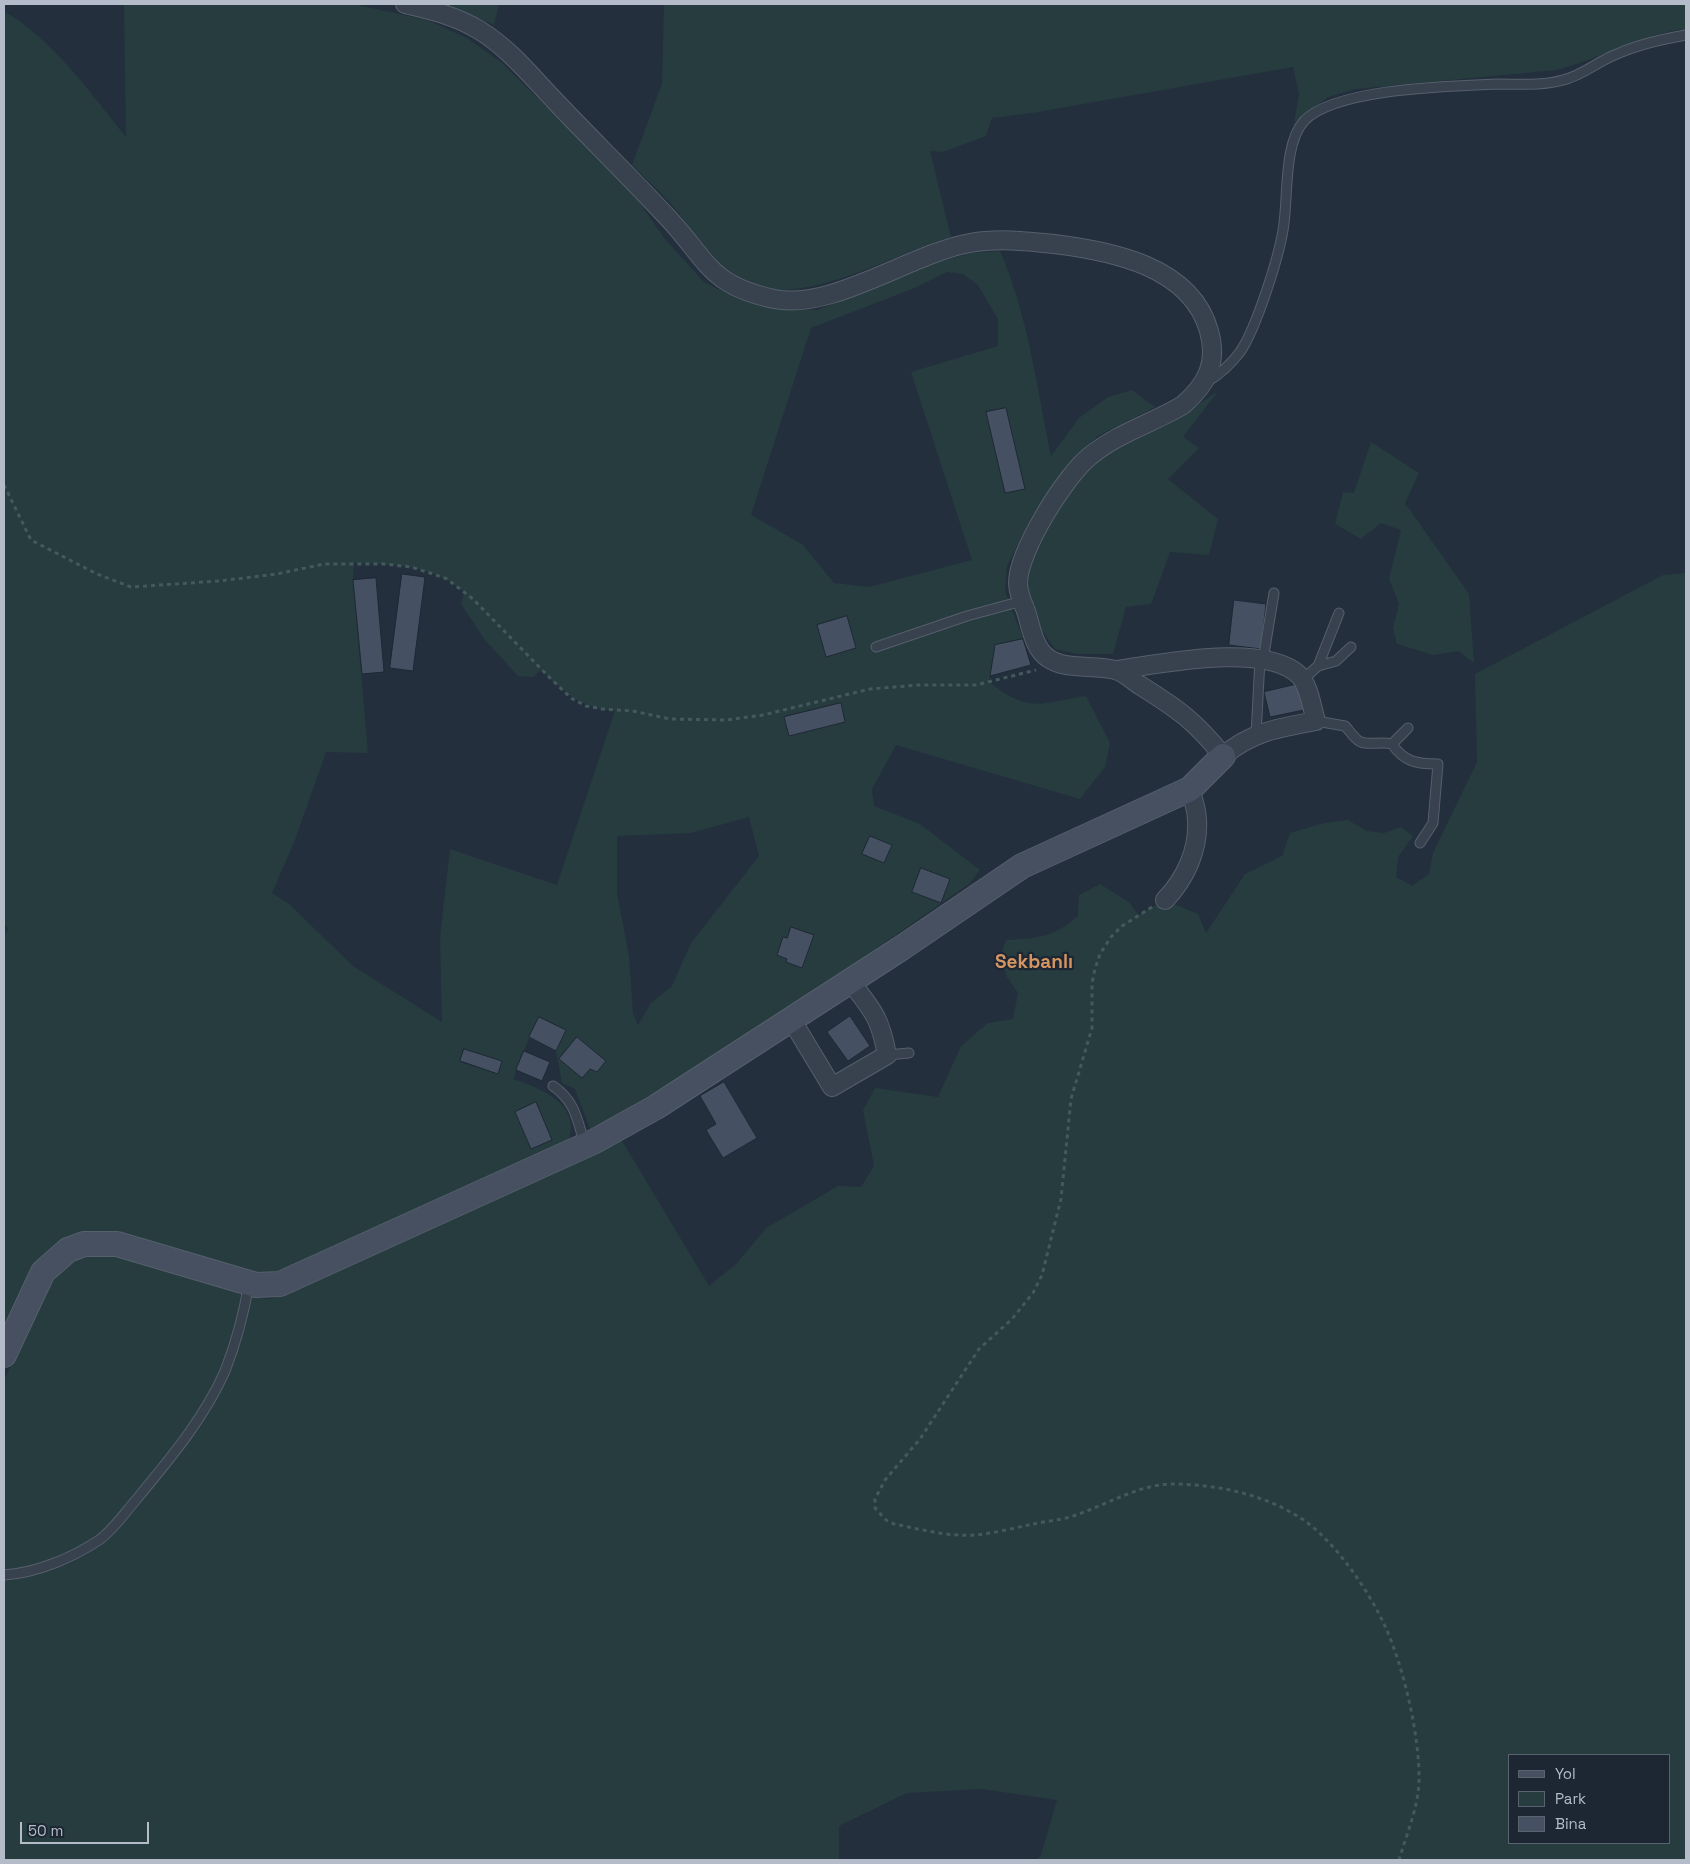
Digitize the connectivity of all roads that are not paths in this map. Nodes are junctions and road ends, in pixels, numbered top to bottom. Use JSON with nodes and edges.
{"nodes":[{"id":1,"x":405,"y":4,"type":"edge"},
{"id":2,"x":1686,"y":35,"type":"edge"},
{"id":3,"x":1202,"y":385,"type":"junction"},
{"id":4,"x":1274,"y":593,"type":"dead end"},
{"id":5,"x":1022,"y":601,"type":"junction"},
{"id":6,"x":1339,"y":613,"type":"dead end"},
{"id":7,"x":876,"y":647,"type":"dead end"},
{"id":8,"x":1351,"y":647,"type":"dead end"},
{"id":9,"x":1262,"y":659,"type":"junction"},
{"id":10,"x":1318,"y":666,"type":"junction"},
{"id":11,"x":1116,"y":670,"type":"junction"},
{"id":12,"x":1302,"y":680,"type":"junction"},
{"id":13,"x":1316,"y":721,"type":"junction"},
{"id":14,"x":1408,"y":728,"type":"dead end"},
{"id":15,"x":1256,"y":735,"type":"junction"},
{"id":16,"x":1392,"y":744,"type":"junction"},
{"id":17,"x":1223,"y":756,"type":"junction"},
{"id":18,"x":1190,"y":789,"type":"junction"},
{"id":19,"x":1420,"y":843,"type":"dead end"},
{"id":20,"x":1165,"y":900,"type":"road end"},
{"id":21,"x":850,"y":981,"type":"junction"},
{"id":22,"x":791,"y":1019,"type":"junction"},
{"id":23,"x":909,"y":1053,"type":"dead end"},
{"id":24,"x":887,"y":1055,"type":"junction"},
{"id":25,"x":553,"y":1086,"type":"dead end"},
{"id":26,"x":585,"y":1145,"type":"junction"},
{"id":27,"x":249,"y":1283,"type":"junction"},
{"id":28,"x":4,"y":1354,"type":"edge"},
{"id":29,"x":4,"y":1575,"type":"edge"}],
"edges":[{"from":1,"to":3,"type":"street"},
{"from":2,"to":3,"type":"lane"},
{"from":3,"to":5,"type":"street"},
{"from":4,"to":9,"type":"lane"},
{"from":5,"to":7,"type":"lane"},
{"from":5,"to":11,"type":"street"},
{"from":6,"to":10,"type":"lane"},
{"from":8,"to":10,"type":"lane"},
{"from":9,"to":11,"type":"street"},
{"from":9,"to":12,"type":"street"},
{"from":9,"to":15,"type":"lane"},
{"from":10,"to":12,"type":"lane"},
{"from":11,"to":17,"type":"street"},
{"from":12,"to":13,"type":"street"},
{"from":13,"to":15,"type":"street"},
{"from":13,"to":16,"type":"lane"},
{"from":14,"to":16,"type":"lane"},
{"from":15,"to":17,"type":"street"},
{"from":16,"to":19,"type":"lane"},
{"from":17,"to":18,"type":"street"},
{"from":18,"to":20,"type":"street"},
{"from":18,"to":21,"type":"street"},
{"from":21,"to":22,"type":"street"},
{"from":21,"to":24,"type":"street"},
{"from":22,"to":24,"type":"street"},
{"from":22,"to":26,"type":"street"},
{"from":23,"to":24,"type":"lane"},
{"from":25,"to":26,"type":"lane"},
{"from":26,"to":27,"type":"street"},
{"from":27,"to":28,"type":"street"},
{"from":27,"to":29,"type":"lane"}]}
